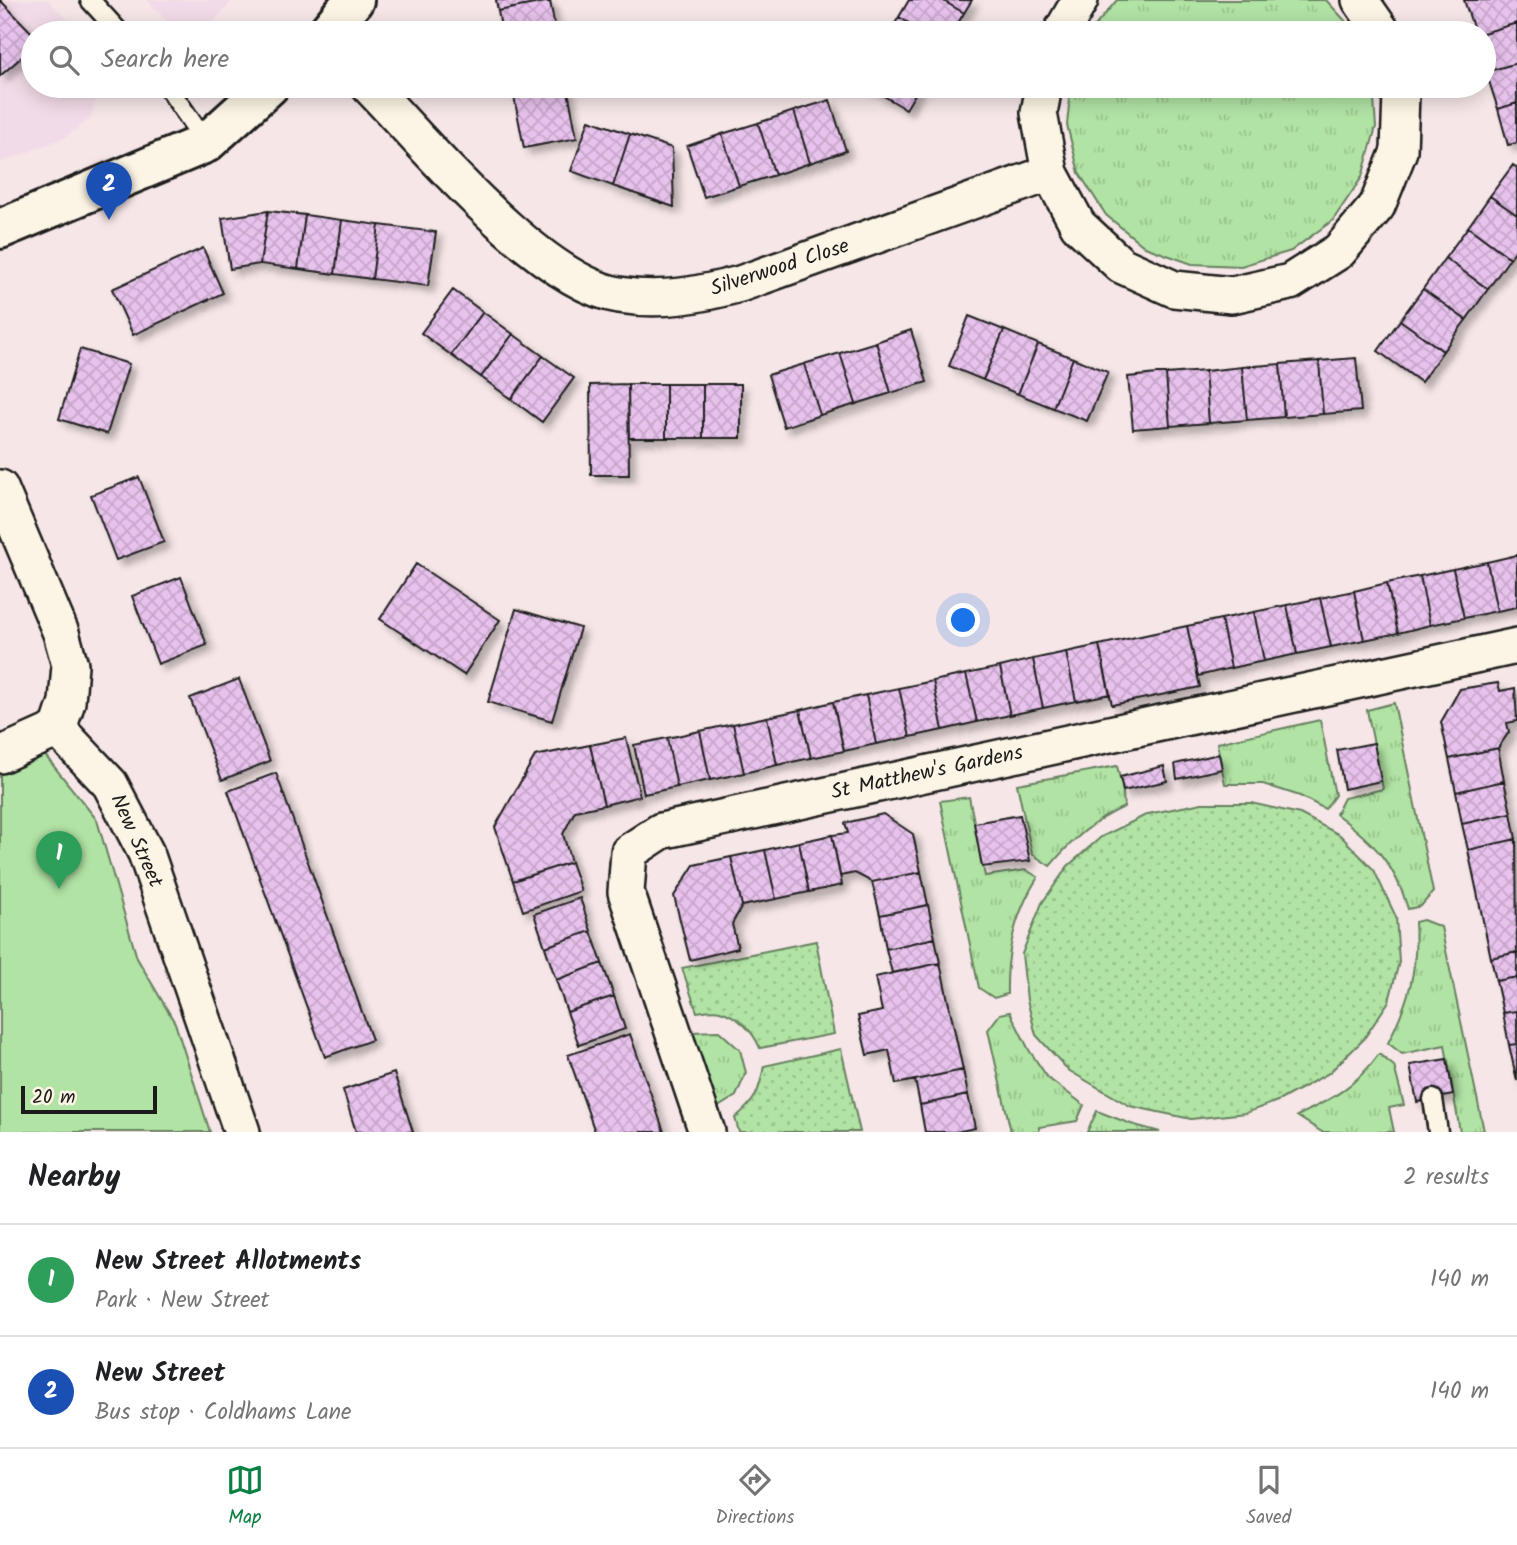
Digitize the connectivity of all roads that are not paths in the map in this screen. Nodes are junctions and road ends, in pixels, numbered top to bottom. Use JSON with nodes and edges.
{"nodes":[{"id":1,"x":90,"y":0,"type":"edge"},
{"id":2,"x":354,"y":0,"type":"edge"},
{"id":3,"x":1080,"y":0,"type":"edge"},
{"id":4,"x":1360,"y":0,"type":"edge"},
{"id":5,"x":109,"y":21,"type":"edge"},
{"id":6,"x":337,"y":21,"type":"edge"},
{"id":7,"x":1068,"y":21,"type":"edge"},
{"id":8,"x":1375,"y":21,"type":"edge"},
{"id":9,"x":175,"y":98,"type":"edge"},
{"id":10,"x":256,"y":98,"type":"edge"},
{"id":11,"x":381,"y":98,"type":"edge"},
{"id":12,"x":1042,"y":98,"type":"edge"},
{"id":13,"x":1401,"y":98,"type":"edge"},
{"id":14,"x":206,"y":143,"type":"junction"},
{"id":15,"x":1049,"y":173,"type":"junction"},
{"id":16,"x":0,"y":229,"type":"edge"},
{"id":17,"x":0,"y":488,"type":"edge"},
{"id":18,"x":1517,"y":646,"type":"edge"},
{"id":19,"x":58,"y":729,"type":"junction"},
{"id":20,"x":0,"y":755,"type":"edge"},
{"id":21,"x":1433,"y":1099,"type":"dead end"},
{"id":22,"x":242,"y":1132,"type":"edge"},
{"id":23,"x":706,"y":1132,"type":"edge"},
{"id":24,"x":1438,"y":1132,"type":"edge"}],
"edges":[{"from":1,"to":5,"type":"lane"},
{"from":2,"to":6,"type":"street"},
{"from":3,"to":7,"type":"street"},
{"from":4,"to":8,"type":"street"},
{"from":9,"to":14,"type":"lane"},
{"from":10,"to":14,"type":"street"},
{"from":11,"to":15,"type":"street","name":"Silverwood Close"},
{"from":12,"to":15,"type":"street"},
{"from":13,"to":15,"type":"street"},
{"from":14,"to":16,"type":"street"},
{"from":17,"to":19,"type":"street"},
{"from":18,"to":23,"type":"street","name":"St Matthew's Gardens"},
{"from":19,"to":20,"type":"street"},
{"from":19,"to":22,"type":"street","name":"New Street"},
{"from":21,"to":24,"type":"lane"}]}
